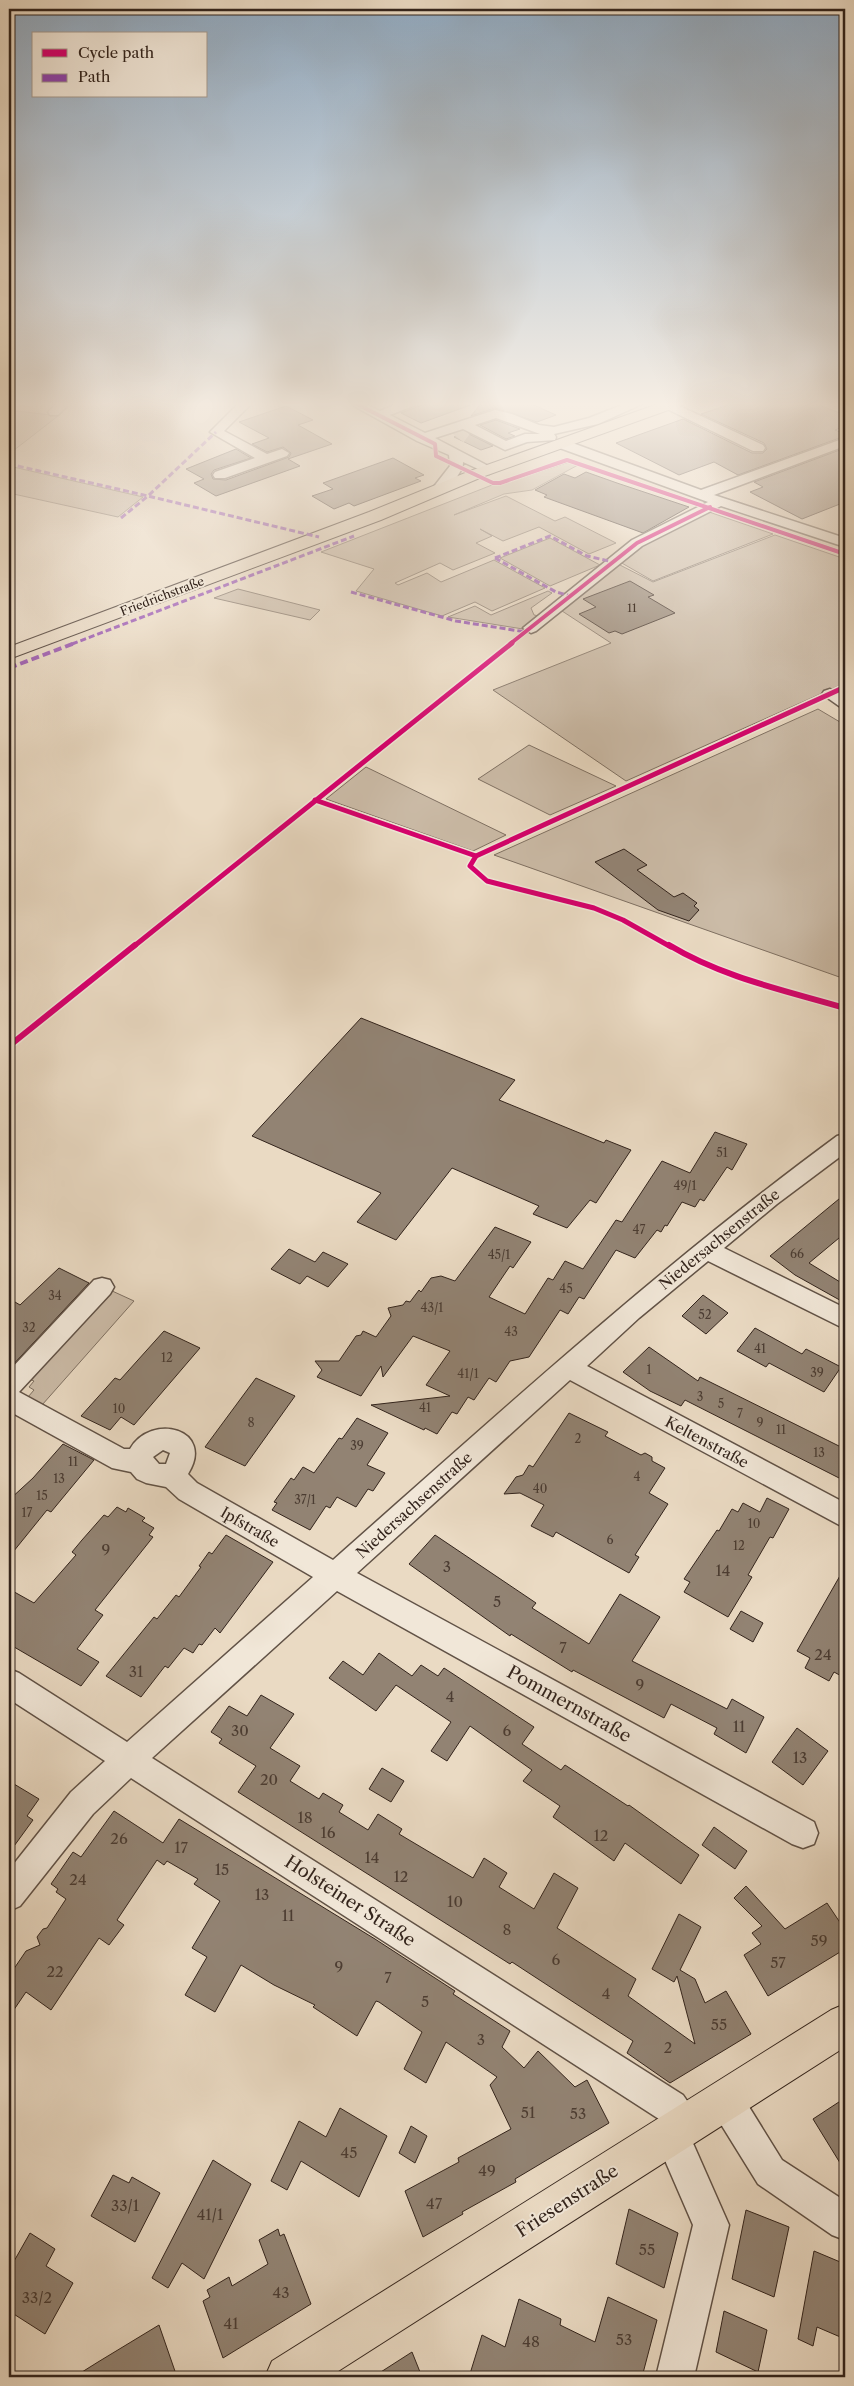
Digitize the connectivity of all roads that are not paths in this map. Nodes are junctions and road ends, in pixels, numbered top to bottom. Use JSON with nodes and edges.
{"nodes":[{"id":1,"x":384,"y":512,"type":"edge"},
{"id":2,"x":698,"y":512,"type":"edge"},
{"id":3,"x":754,"y":512,"type":"edge"},
{"id":4,"x":845,"y":543,"type":"edge"},
{"id":5,"x":531,"y":628,"type":"dead end"},
{"id":6,"x":9,"y":653,"type":"edge"},
{"id":7,"x":830,"y":694,"type":"dead end"},
{"id":8,"x":845,"y":703,"type":"edge"},
{"id":9,"x":845,"y":1142,"type":"edge"},
{"id":10,"x":706,"y":1249,"type":"junction"},
{"id":11,"x":102,"y":1287,"type":"dead end"},
{"id":12,"x":845,"y":1319,"type":"edge"},
{"id":13,"x":569,"y":1368,"type":"junction"},
{"id":14,"x":9,"y":1387,"type":"edge"},
{"id":15,"x":9,"y":1400,"type":"edge"},
{"id":16,"x":139,"y":1461,"type":"junction"},
{"id":17,"x":169,"y":1474,"type":"junction"},
{"id":18,"x":845,"y":1516,"type":"edge"},
{"id":19,"x":334,"y":1575,"type":"junction"},
{"id":20,"x":9,"y":1683,"type":"edge"},
{"id":21,"x":130,"y":1759,"type":"junction"},
{"id":22,"x":803,"y":1833,"type":"dead end"},
{"id":23,"x":9,"y":1895,"type":"edge"},
{"id":24,"x":845,"y":2024,"type":"edge"},
{"id":25,"x":726,"y":2101,"type":"junction"},
{"id":26,"x":678,"y":2131,"type":"junction"},
{"id":27,"x":845,"y":2222,"type":"edge"},
{"id":28,"x":288,"y":2377,"type":"edge"},
{"id":29,"x":676,"y":2377,"type":"edge"}],
"edges":[{"from":1,"to":6,"type":"main road","name":"Friedrichstraße"},
{"from":2,"to":5,"type":"street"},
{"from":3,"to":4,"type":"street"},
{"from":7,"to":8,"type":"street"},
{"from":9,"to":10,"type":"street","name":"Niedersachsenstraße"},
{"from":10,"to":12,"type":"street"},
{"from":10,"to":13,"type":"street","name":"Niedersachsenstraße"},
{"from":11,"to":14,"type":"street"},
{"from":13,"to":18,"type":"street","name":"Keltenstraße"},
{"from":13,"to":19,"type":"street","name":"Niedersachsenstraße"},
{"from":15,"to":16,"type":"street"},
{"from":16,"to":17,"type":"street"},
{"from":16,"to":17,"type":"street"},
{"from":17,"to":19,"type":"street","name":"Ipfstraße"},
{"from":19,"to":21,"type":"street","name":"Niedersachsenstraße"},
{"from":19,"to":22,"type":"street","name":"Pommernstraße"},
{"from":20,"to":21,"type":"street","name":"Holsteiner Straße"},
{"from":21,"to":23,"type":"street","name":"Niedersachsenstraße"},
{"from":21,"to":26,"type":"street","name":"Holsteiner Straße"},
{"from":24,"to":25,"type":"main road","name":"Friesenstraße"},
{"from":25,"to":26,"type":"main road","name":"Friesenstraße"},
{"from":25,"to":27,"type":"street"},
{"from":26,"to":28,"type":"main road","name":"Friesenstraße"},
{"from":26,"to":29,"type":"street","name":"Holsteiner Straße"}]}
